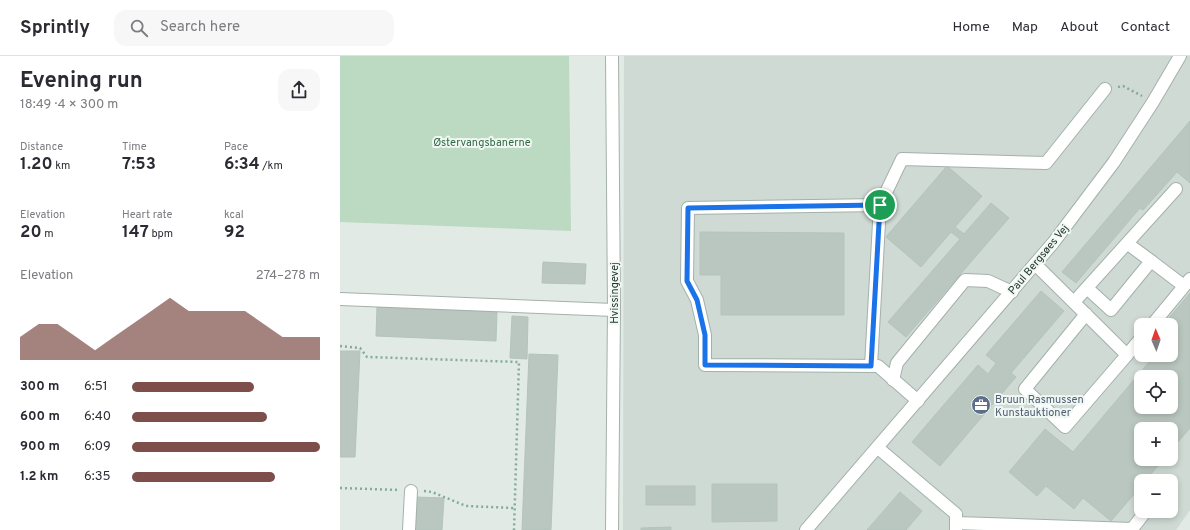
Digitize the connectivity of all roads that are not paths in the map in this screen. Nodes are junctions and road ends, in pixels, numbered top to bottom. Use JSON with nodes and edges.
{"nodes":[{"id":1,"x":612,"y":56,"type":"edge"},
{"id":2,"x":1180,"y":56,"type":"edge"},
{"id":3,"x":1105,"y":89,"type":"road end"},
{"id":4,"x":1176,"y":189,"type":"dead end"},
{"id":5,"x":880,"y":205,"type":"junction"},
{"id":6,"x":1128,"y":244,"type":"junction"},
{"id":7,"x":1152,"y":261,"type":"junction"},
{"id":8,"x":1035,"y":264,"type":"junction"},
{"id":9,"x":1187,"y":283,"type":"edge"},
{"id":10,"x":1087,"y":288,"type":"junction"},
{"id":11,"x":1012,"y":292,"type":"junction"},
{"id":12,"x":340,"y":299,"type":"edge"},
{"id":13,"x":1074,"y":302,"type":"junction"},
{"id":14,"x":614,"y":310,"type":"junction"},
{"id":15,"x":1086,"y":314,"type":"junction"},
{"id":16,"x":1158,"y":318,"type":"edge"},
{"id":17,"x":1134,"y":346,"type":"edge"},
{"id":18,"x":1127,"y":355,"type":"junction"},
{"id":19,"x":871,"y":366,"type":"junction"},
{"id":20,"x":893,"y":380,"type":"junction"},
{"id":21,"x":918,"y":401,"type":"junction"},
{"id":22,"x":878,"y":448,"type":"junction"},
{"id":23,"x":411,"y":491,"type":"road end"},
{"id":24,"x":1141,"y":518,"type":"edge"},
{"id":25,"x":956,"y":526,"type":"edge"},
{"id":26,"x":409,"y":530,"type":"edge"},
{"id":27,"x":612,"y":530,"type":"edge"},
{"id":28,"x":806,"y":530,"type":"edge"}],
"edges":[{"from":1,"to":14,"type":"street","name":"Hvissingevej"},
{"from":2,"to":8,"type":"street","name":"Paul Bergsøes Vej"},
{"from":3,"to":5,"type":"street"},
{"from":4,"to":6,"type":"street"},
{"from":5,"to":19,"type":"street"},
{"from":5,"to":19,"type":"street"},
{"from":6,"to":7,"type":"street"},
{"from":6,"to":10,"type":"street"},
{"from":7,"to":9,"type":"street"},
{"from":7,"to":10,"type":"street"},
{"from":8,"to":11,"type":"street","name":"Paul Bergsøes Vej"},
{"from":8,"to":13,"type":"street"},
{"from":9,"to":16,"type":"street"},
{"from":10,"to":13,"type":"street"},
{"from":11,"to":20,"type":"street"},
{"from":11,"to":21,"type":"street","name":"Paul Bergsøes Vej"},
{"from":12,"to":14,"type":"street"},
{"from":13,"to":15,"type":"street"},
{"from":14,"to":27,"type":"street","name":"Hvissingevej"},
{"from":15,"to":18,"type":"street"},
{"from":15,"to":18,"type":"street"},
{"from":17,"to":18,"type":"street"},
{"from":19,"to":20,"type":"street"},
{"from":20,"to":21,"type":"street"},
{"from":21,"to":22,"type":"street","name":"Paul Bergsøes Vej"},
{"from":22,"to":25,"type":"street"},
{"from":22,"to":28,"type":"street","name":"Paul Bergsøes Vej"},
{"from":23,"to":26,"type":"street"},
{"from":24,"to":25,"type":"street"}]}
